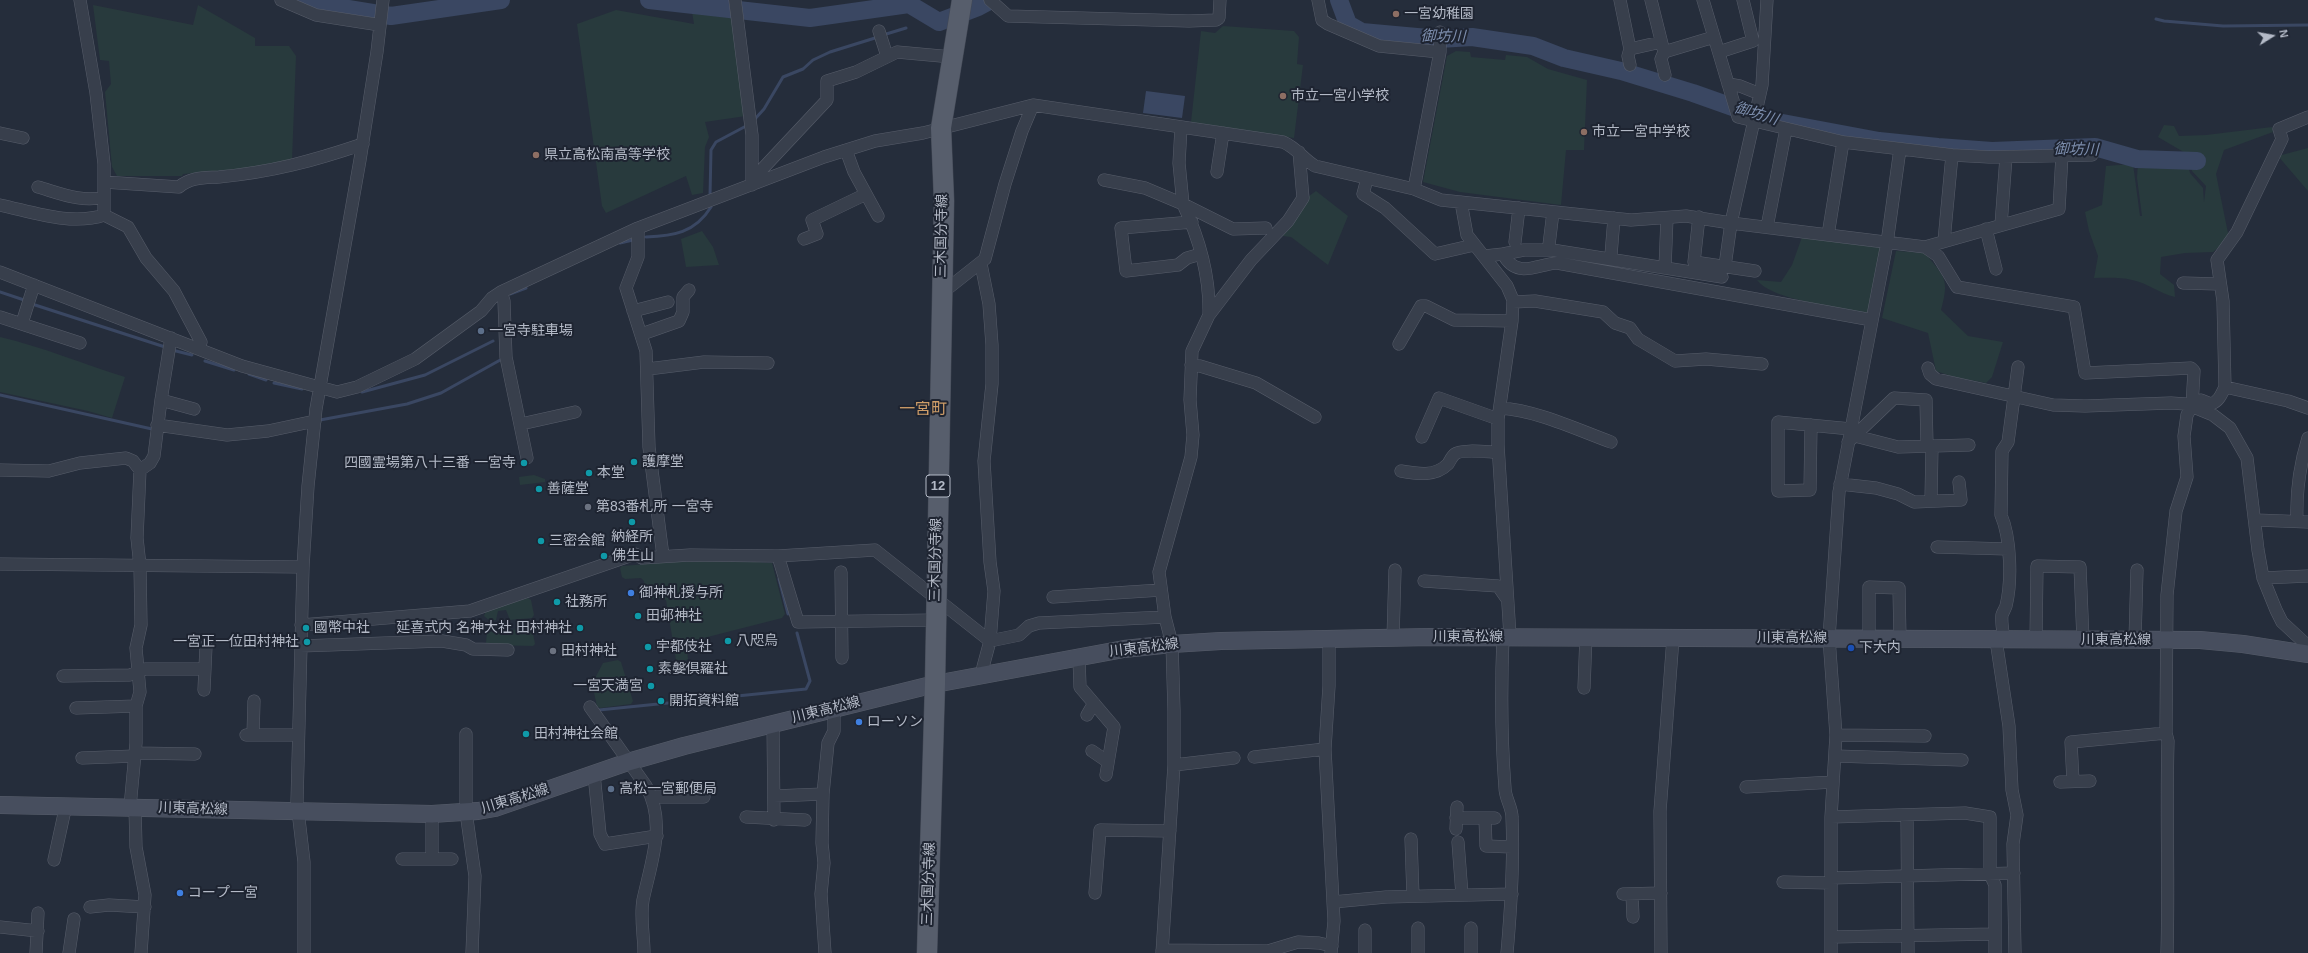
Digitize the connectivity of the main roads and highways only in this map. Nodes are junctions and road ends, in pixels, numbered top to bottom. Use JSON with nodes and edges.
{"nodes":[{"id":1,"x":960,"y":9,"type":"edge"},
{"id":2,"x":2308,"y":654,"type":"edge"},
{"id":3,"x":935,"y":684,"type":"junction"},
{"id":4,"x":0,"y":805,"type":"edge"},
{"id":5,"x":926,"y":953,"type":"edge"}],
"edges":[{"from":1,"to":3,"type":"main road","name":"三木国分寺線","number":"12"},
{"from":2,"to":3,"type":"main road","name":"川東高松線"},
{"from":3,"to":4,"type":"main road","name":"川東高松線"},
{"from":3,"to":5,"type":"main road","name":"三木国分寺線","number":"12"}]}
